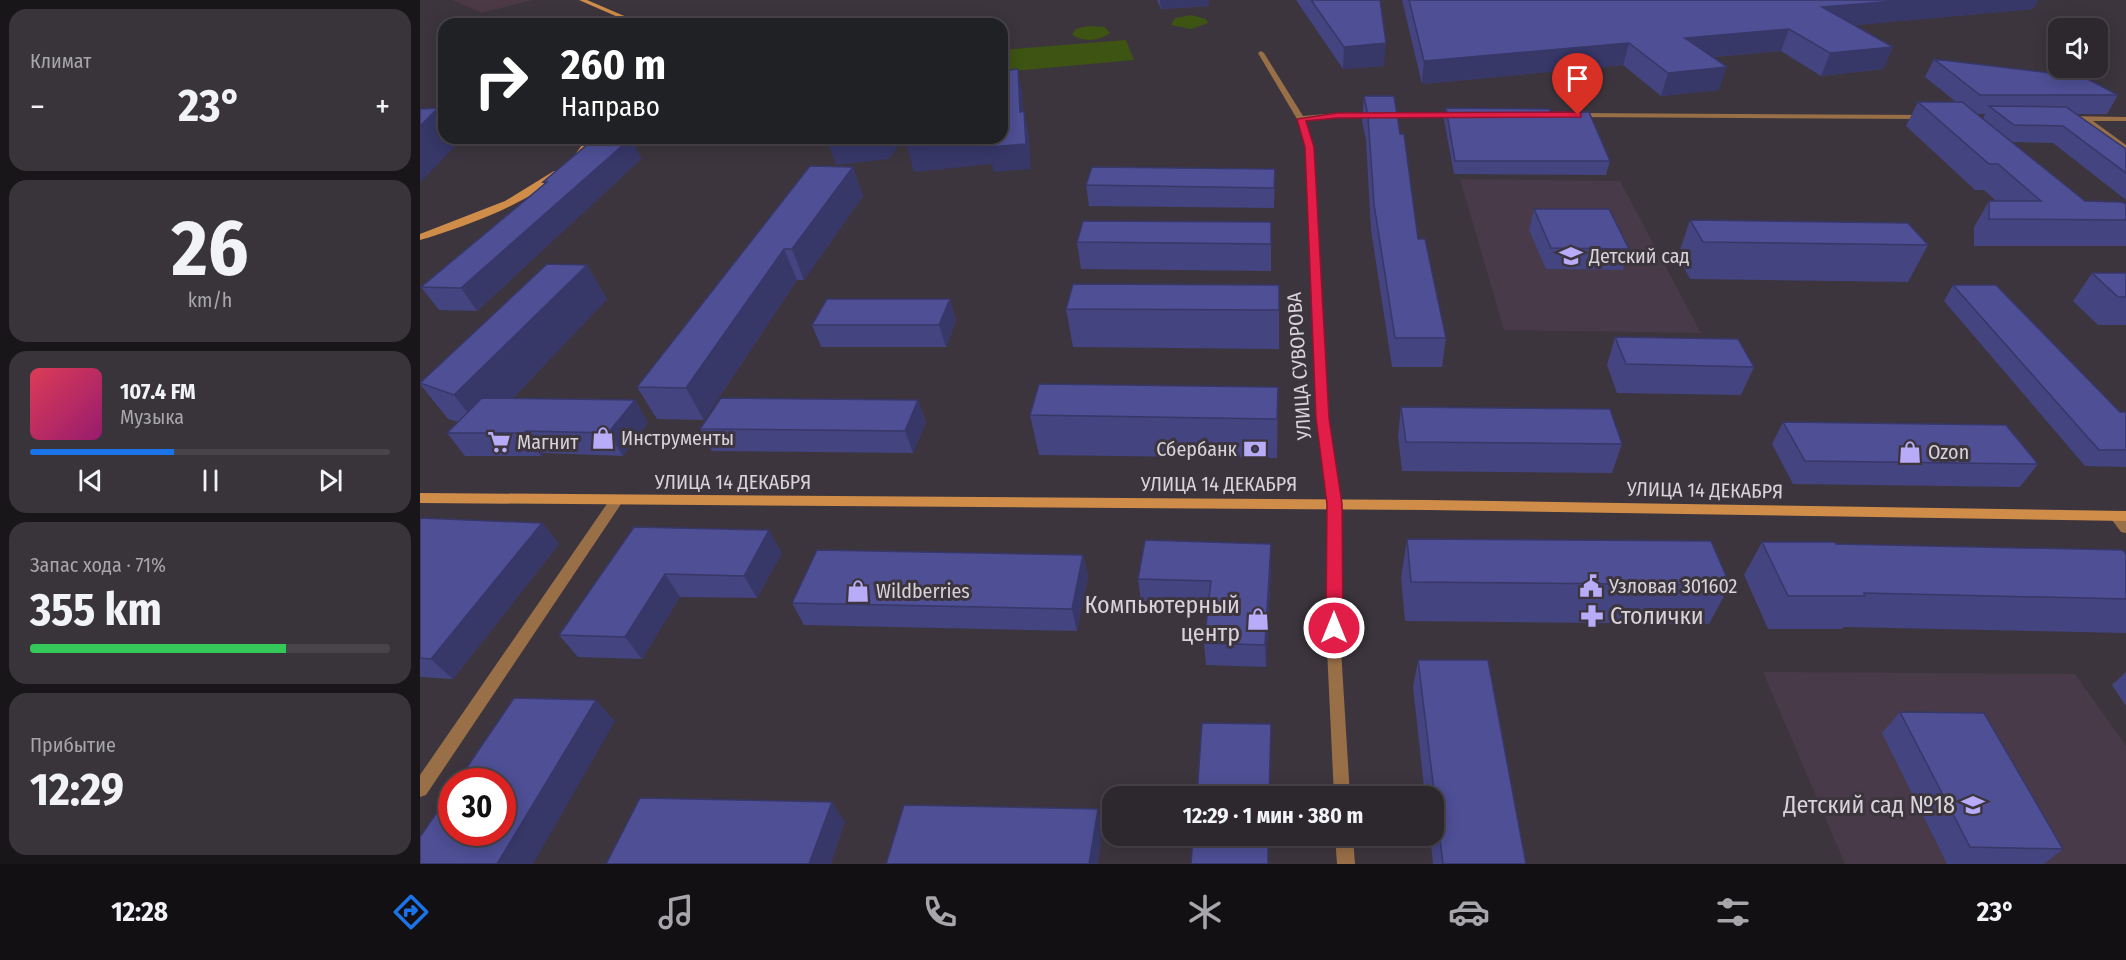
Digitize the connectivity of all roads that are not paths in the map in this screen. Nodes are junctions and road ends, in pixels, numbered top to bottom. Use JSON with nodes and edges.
{"nodes":[{"id":1,"x":582,"y":0,"type":"edge"},
{"id":2,"x":626,"y":18,"type":"edge"},
{"id":3,"x":1262,"y":53,"type":"dead end"},
{"id":4,"x":1478,"y":115,"type":"edge"},
{"id":5,"x":1570,"y":115,"type":"edge"},
{"id":6,"x":1942,"y":117,"type":"edge"},
{"id":7,"x":2062,"y":118,"type":"edge"},
{"id":8,"x":2085,"y":118,"type":"junction"},
{"id":9,"x":1301,"y":119,"type":"junction"},
{"id":10,"x":2126,"y":119,"type":"edge"},
{"id":11,"x":586,"y":144,"type":"edge"},
{"id":12,"x":2126,"y":149,"type":"edge"},
{"id":13,"x":571,"y":162,"type":"edge"},
{"id":14,"x":562,"y":169,"type":"edge"},
{"id":15,"x":420,"y":237,"type":"edge"},
{"id":16,"x":420,"y":498,"type":"edge"},
{"id":17,"x":616,"y":501,"type":"junction"},
{"id":18,"x":1335,"y":504,"type":"junction"},
{"id":19,"x":2121,"y":516,"type":"edge"},
{"id":20,"x":2126,"y":528,"type":"edge"},
{"id":21,"x":1341,"y":786,"type":"edge"},
{"id":22,"x":420,"y":789,"type":"edge"},
{"id":23,"x":1345,"y":846,"type":"edge"},
{"id":24,"x":1346,"y":864,"type":"edge"}],
"edges":[{"from":1,"to":2,"type":"main road"},
{"from":3,"to":9,"type":"street","name":"УЛИЦА СУВОРОВА"},
{"from":4,"to":9,"type":"street"},
{"from":5,"to":6,"type":"street"},
{"from":7,"to":8,"type":"street"},
{"from":8,"to":10,"type":"street"},
{"from":8,"to":12,"type":"street"},
{"from":9,"to":18,"type":"street","name":"УЛИЦА СУВОРОВА"},
{"from":11,"to":13,"type":"main road"},
{"from":14,"to":15,"type":"main road"},
{"from":16,"to":17,"type":"main road","name":"УЛИЦА 14 ДЕКАБРЯ"},
{"from":17,"to":18,"type":"main road","name":"УЛИЦА 14 ДЕКАБРЯ"},
{"from":17,"to":22,"type":"street"},
{"from":18,"to":19,"type":"main road","name":"УЛИЦА 14 ДЕКАБРЯ"},
{"from":18,"to":21,"type":"street","name":"УЛИЦА СУВОРОВА"},
{"from":19,"to":20,"type":"street"},
{"from":23,"to":24,"type":"street"}]}
